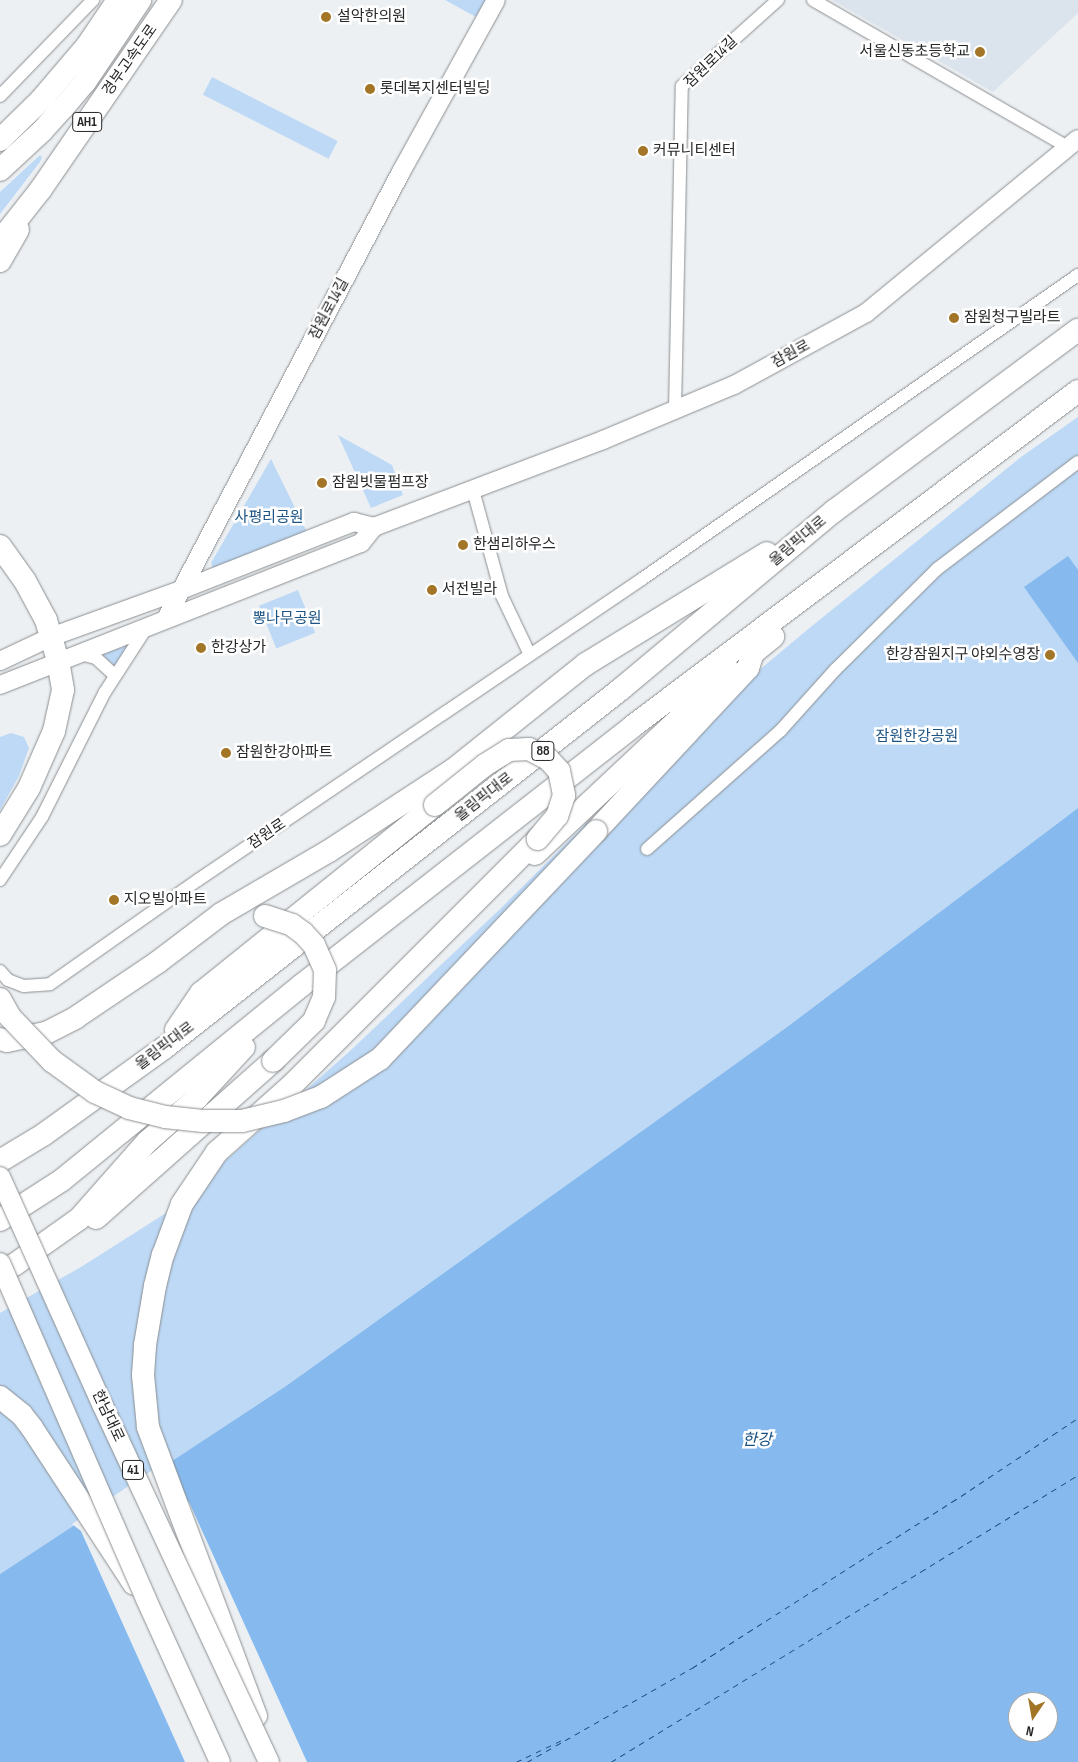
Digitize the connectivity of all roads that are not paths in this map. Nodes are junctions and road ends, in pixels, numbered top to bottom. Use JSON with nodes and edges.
{"nodes":[{"id":1,"x":93,"y":0,"type":"edge"},
{"id":2,"x":118,"y":0,"type":"edge"},
{"id":3,"x":140,"y":0,"type":"edge"},
{"id":4,"x":171,"y":0,"type":"edge"},
{"id":5,"x":496,"y":0,"type":"edge"},
{"id":6,"x":778,"y":0,"type":"edge"},
{"id":7,"x":813,"y":0,"type":"edge"},
{"id":8,"x":0,"y":96,"type":"edge"},
{"id":9,"x":0,"y":140,"type":"edge"},
{"id":10,"x":1073,"y":143,"type":"edge"},
{"id":11,"x":0,"y":170,"type":"edge"},
{"id":12,"x":41,"y":189,"type":"junction"},
{"id":13,"x":0,"y":242,"type":"edge"},
{"id":14,"x":0,"y":261,"type":"edge"},
{"id":15,"x":1078,"y":275,"type":"edge"},
{"id":16,"x":1078,"y":330,"type":"edge"},
{"id":17,"x":1078,"y":391,"type":"edge"},
{"id":18,"x":675,"y":410,"type":"junction"},
{"id":19,"x":1078,"y":462,"type":"edge"},
{"id":20,"x":473,"y":490,"type":"junction"},
{"id":21,"x":834,"y":511,"type":"junction"},
{"id":22,"x":374,"y":527,"type":"junction"},
{"id":23,"x":0,"y":546,"type":"edge"},
{"id":24,"x":201,"y":553,"type":"junction"},
{"id":25,"x":215,"y":577,"type":"junction"},
{"id":26,"x":181,"y":590,"type":"junction"},
{"id":27,"x":815,"y":591,"type":"junction"},
{"id":28,"x":166,"y":619,"type":"junction"},
{"id":29,"x":147,"y":627,"type":"junction"},
{"id":30,"x":51,"y":638,"type":"junction"},
{"id":31,"x":753,"y":652,"type":"junction"},
{"id":32,"x":80,"y":654,"type":"junction"},
{"id":33,"x":530,"y":655,"type":"junction"},
{"id":34,"x":0,"y":661,"type":"edge"},
{"id":35,"x":58,"y":661,"type":"junction"},
{"id":36,"x":115,"y":676,"type":"junction"},
{"id":37,"x":0,"y":685,"type":"edge"},
{"id":38,"x":0,"y":835,"type":"edge"},
{"id":39,"x":647,"y":849,"type":"dead end"},
{"id":40,"x":0,"y":880,"type":"edge"},
{"id":41,"x":158,"y":962,"type":"junction"},
{"id":42,"x":0,"y":971,"type":"edge"},
{"id":43,"x":302,"y":985,"type":"junction"},
{"id":44,"x":0,"y":999,"type":"edge"},
{"id":45,"x":0,"y":1039,"type":"edge"},
{"id":46,"x":164,"y":1048,"type":"junction"},
{"id":47,"x":328,"y":1048,"type":"junction"},
{"id":48,"x":0,"y":1161,"type":"edge"},
{"id":49,"x":0,"y":1177,"type":"edge"},
{"id":50,"x":0,"y":1220,"type":"edge"},
{"id":51,"x":0,"y":1264,"type":"edge"},
{"id":52,"x":0,"y":1272,"type":"edge"},
{"id":53,"x":0,"y":1290,"type":"edge"},
{"id":54,"x":0,"y":1397,"type":"edge"},
{"id":55,"x":146,"y":1599,"type":"junction"},
{"id":56,"x":220,"y":1762,"type":"edge"},
{"id":57,"x":269,"y":1762,"type":"edge"},
{"id":58,"x":273,"y":1762,"type":"edge"}],
"edges":[{"from":1,"to":8,"type":"street"},
{"from":2,"to":9,"type":"highway"},
{"from":3,"to":11,"type":"highway","name":"경부고속도로","number":"AH1"},
{"from":4,"to":12,"type":"highway","name":"경부고속도로","number":"AH1"},
{"from":5,"to":24,"type":"main road","name":"잠원로14길"},
{"from":6,"to":18,"type":"street","name":"잠원로14길"},
{"from":7,"to":10,"type":"street","name":"잠원로"},
{"from":10,"to":18,"type":"main road","name":"잠원로"},
{"from":12,"to":13,"type":"highway","name":"경부고속도로","number":"AH1"},
{"from":12,"to":14,"type":"highway"},
{"from":15,"to":33,"type":"street","name":"잠원로"},
{"from":16,"to":21,"type":"highway","name":"올림픽대로","number":"88"},
{"from":17,"to":27,"type":"highway","number":"88"},
{"from":18,"to":20,"type":"main road","name":"잠원로"},
{"from":19,"to":39,"type":"street"},
{"from":20,"to":22,"type":"main road","name":"잠원로"},
{"from":20,"to":33,"type":"street"},
{"from":21,"to":41,"type":"highway"},
{"from":21,"to":46,"type":"highway","name":"올림픽대로","number":"88"},
{"from":22,"to":25,"type":"main road","name":"잠원로"},
{"from":22,"to":28,"type":"main road","name":"잠원로"},
{"from":23,"to":30,"type":"highway"},
{"from":24,"to":25,"type":"main road"},
{"from":24,"to":26,"type":"main road","name":"잠원로14길"},
{"from":25,"to":26,"type":"main road","name":"잠원로"},
{"from":26,"to":28,"type":"main road","name":"잠원로14길"},
{"from":26,"to":30,"type":"main road","name":"잠원로"},
{"from":27,"to":31,"type":"highway"},
{"from":27,"to":43,"type":"highway","number":"88"},
{"from":28,"to":29,"type":"main road","name":"잠원로"},
{"from":29,"to":32,"type":"main road","name":"잠원로"},
{"from":29,"to":36,"type":"street"},
{"from":30,"to":34,"type":"main road","name":"잠원로"},
{"from":30,"to":35,"type":"highway"},
{"from":31,"to":44,"type":"highway","bridge":true},
{"from":31,"to":47,"type":"highway"},
{"from":32,"to":35,"type":"main road","name":"잠원로"},
{"from":32,"to":36,"type":"street"},
{"from":33,"to":42,"type":"street","name":"잠원로"},
{"from":35,"to":37,"type":"main road","name":"잠원로"},
{"from":35,"to":38,"type":"highway"},
{"from":36,"to":40,"type":"street"},
{"from":41,"to":45,"type":"highway"},
{"from":41,"to":53,"type":"highway","bridge":true},
{"from":43,"to":50,"type":"highway","number":"88"},
{"from":43,"to":52,"type":"highway"},
{"from":46,"to":47,"type":"highway","bridge":true},
{"from":46,"to":48,"type":"highway","name":"올림픽대로","number":"88"},
{"from":47,"to":58,"type":"highway"},
{"from":49,"to":57,"type":"main road","name":"한남대로","number":"41","bridge":true},
{"from":51,"to":55,"type":"main road","bridge":true},
{"from":54,"to":55,"type":"highway","bridge":true},
{"from":55,"to":56,"type":"main road","bridge":true}]}
